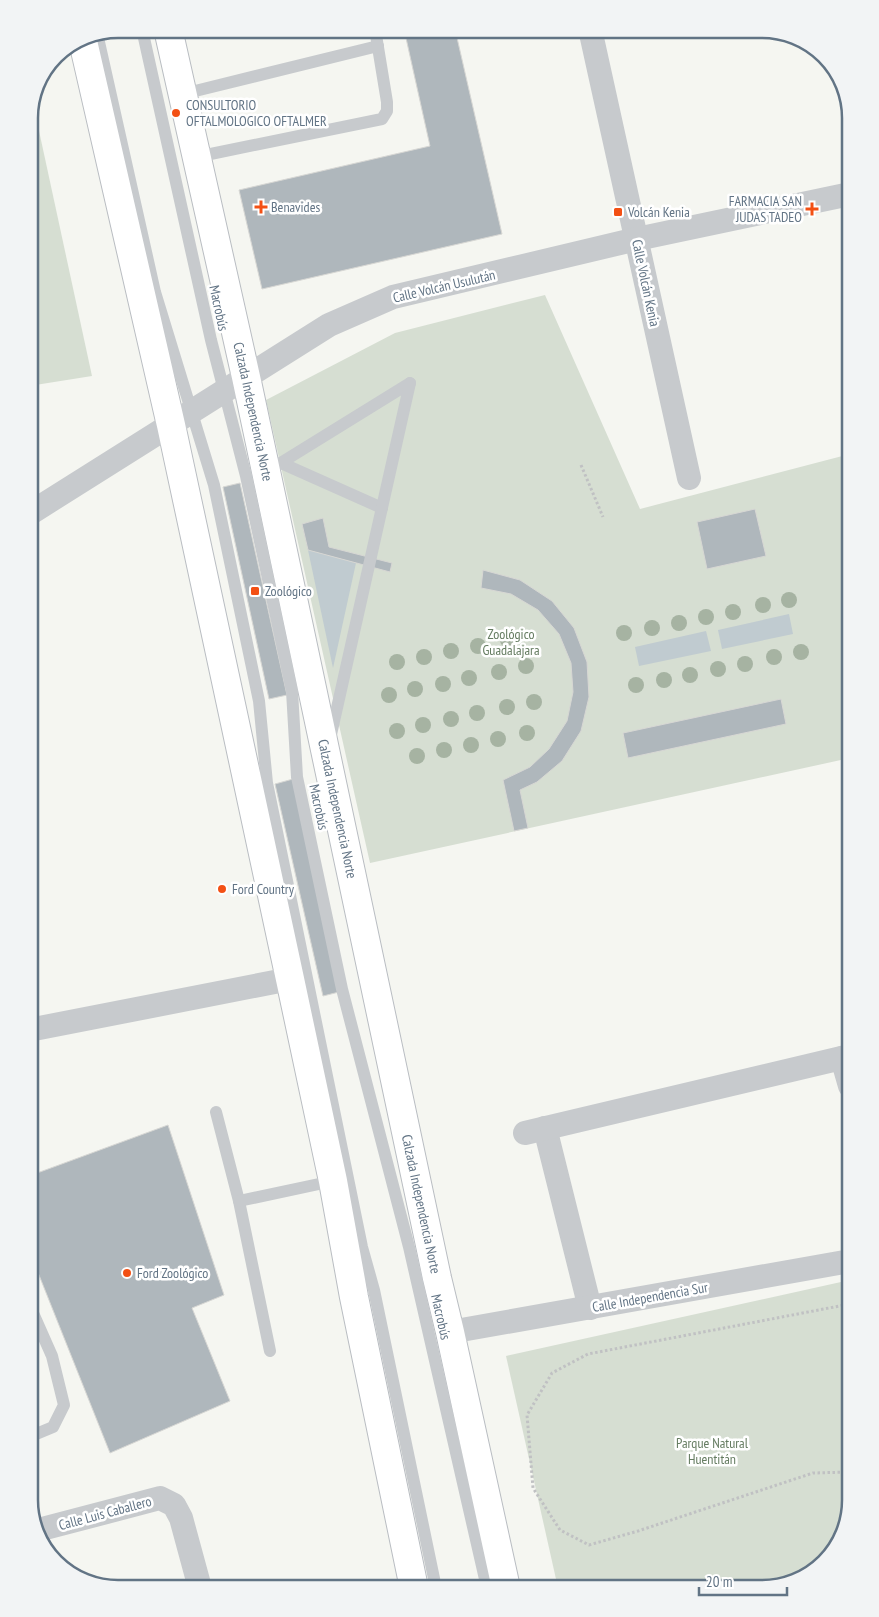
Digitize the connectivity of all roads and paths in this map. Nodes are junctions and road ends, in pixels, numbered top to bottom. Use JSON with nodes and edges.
{"nodes":[{"id":1,"x":144,"y":38,"type":"edge"},
{"id":2,"x":170,"y":38,"type":"edge"},
{"id":3,"x":377,"y":38,"type":"edge"},
{"id":4,"x":592,"y":38,"type":"edge"},
{"id":5,"x":99,"y":40,"type":"edge"},
{"id":6,"x":84,"y":45,"type":"edge"},
{"id":7,"x":378,"y":46,"type":"junction"},
{"id":8,"x":183,"y":94,"type":"junction"},
{"id":9,"x":196,"y":157,"type":"junction"},
{"id":10,"x":842,"y":196,"type":"edge"},
{"id":11,"x":636,"y":240,"type":"junction"},
{"id":12,"x":235,"y":384,"type":"junction"},
{"id":13,"x":181,"y":418,"type":"junction"},
{"id":14,"x":581,"y":465,"type":"dead end"},
{"id":15,"x":274,"y":468,"type":"junction"},
{"id":16,"x":689,"y":478,"type":"dead end"},
{"id":17,"x":38,"y":508,"type":"edge"},
{"id":18,"x":382,"y":508,"type":"junction"},
{"id":19,"x":603,"y":517,"type":"dead end"},
{"id":20,"x":326,"y":757,"type":"junction"},
{"id":21,"x":290,"y":979,"type":"junction"},
{"id":22,"x":38,"y":1028,"type":"edge"},
{"id":23,"x":842,"y":1058,"type":"edge"},
{"id":24,"x":216,"y":1112,"type":"dead end"},
{"id":25,"x":333,"y":1181,"type":"junction"},
{"id":26,"x":239,"y":1201,"type":"junction"},
{"id":27,"x":842,"y":1262,"type":"edge"},
{"id":28,"x":842,"y":1306,"type":"edge"},
{"id":29,"x":590,"y":1308,"type":"junction"},
{"id":30,"x":38,"y":1324,"type":"edge"},
{"id":31,"x":450,"y":1332,"type":"junction"},
{"id":32,"x":270,"y":1351,"type":"dead end"},
{"id":33,"x":38,"y":1433,"type":"edge"},
{"id":34,"x":842,"y":1472,"type":"edge"},
{"id":35,"x":44,"y":1530,"type":"edge"},
{"id":36,"x":197,"y":1579,"type":"edge"},
{"id":37,"x":412,"y":1579,"type":"edge"},
{"id":38,"x":434,"y":1579,"type":"edge"},
{"id":39,"x":485,"y":1580,"type":"edge"},
{"id":40,"x":504,"y":1580,"type":"edge"}],
"edges":[{"from":1,"to":12,"type":"lane","name":"Macrobús"},
{"from":2,"to":8,"type":"street","name":"Calzada Independencia Norte"},
{"from":3,"to":7,"type":"lane"},
{"from":4,"to":11,"type":"street","name":"Calle Volcán Kenia"},
{"from":5,"to":13,"type":"lane"},
{"from":6,"to":13,"type":"street"},
{"from":7,"to":8,"type":"lane"},
{"from":7,"to":9,"type":"lane"},
{"from":8,"to":9,"type":"street","name":"Calzada Independencia Norte"},
{"from":9,"to":12,"type":"street","name":"Calzada Independencia Norte"},
{"from":10,"to":11,"type":"street","name":"Calle Volcán Usulután"},
{"from":11,"to":12,"type":"street","name":"Calle Volcán Usulután"},
{"from":11,"to":16,"type":"street","name":"Calle Volcán Kenia"},
{"from":12,"to":13,"type":"street","name":"Calle Volcán Usulután"},
{"from":12,"to":15,"type":"street","name":"Calzada Independencia Norte"},
{"from":12,"to":39,"type":"lane","name":"Macrobús"},
{"from":13,"to":17,"type":"street","name":"Calle Volcán Usulután"},
{"from":13,"to":21,"type":"street"},
{"from":13,"to":38,"type":"lane"},
{"from":14,"to":19,"type":"path"},
{"from":15,"to":18,"type":"lane"},
{"from":15,"to":18,"type":"lane"},
{"from":15,"to":20,"type":"street","name":"Calzada Independencia Norte"},
{"from":18,"to":20,"type":"lane"},
{"from":20,"to":31,"type":"street","name":"Calzada Independencia Norte"},
{"from":21,"to":22,"type":"street"},
{"from":21,"to":25,"type":"street"},
{"from":23,"to":29,"type":"street"},
{"from":24,"to":26,"type":"lane"},
{"from":25,"to":26,"type":"lane"},
{"from":25,"to":37,"type":"street"},
{"from":26,"to":32,"type":"lane"},
{"from":27,"to":29,"type":"street","name":"Calle Independencia Sur"},
{"from":28,"to":34,"type":"path"},
{"from":29,"to":31,"type":"street","name":"Calle Independencia Sur"},
{"from":30,"to":33,"type":"lane"},
{"from":31,"to":40,"type":"street","name":"Calzada Independencia Norte"},
{"from":35,"to":36,"type":"street","name":"Calle Luis Caballero"}]}
